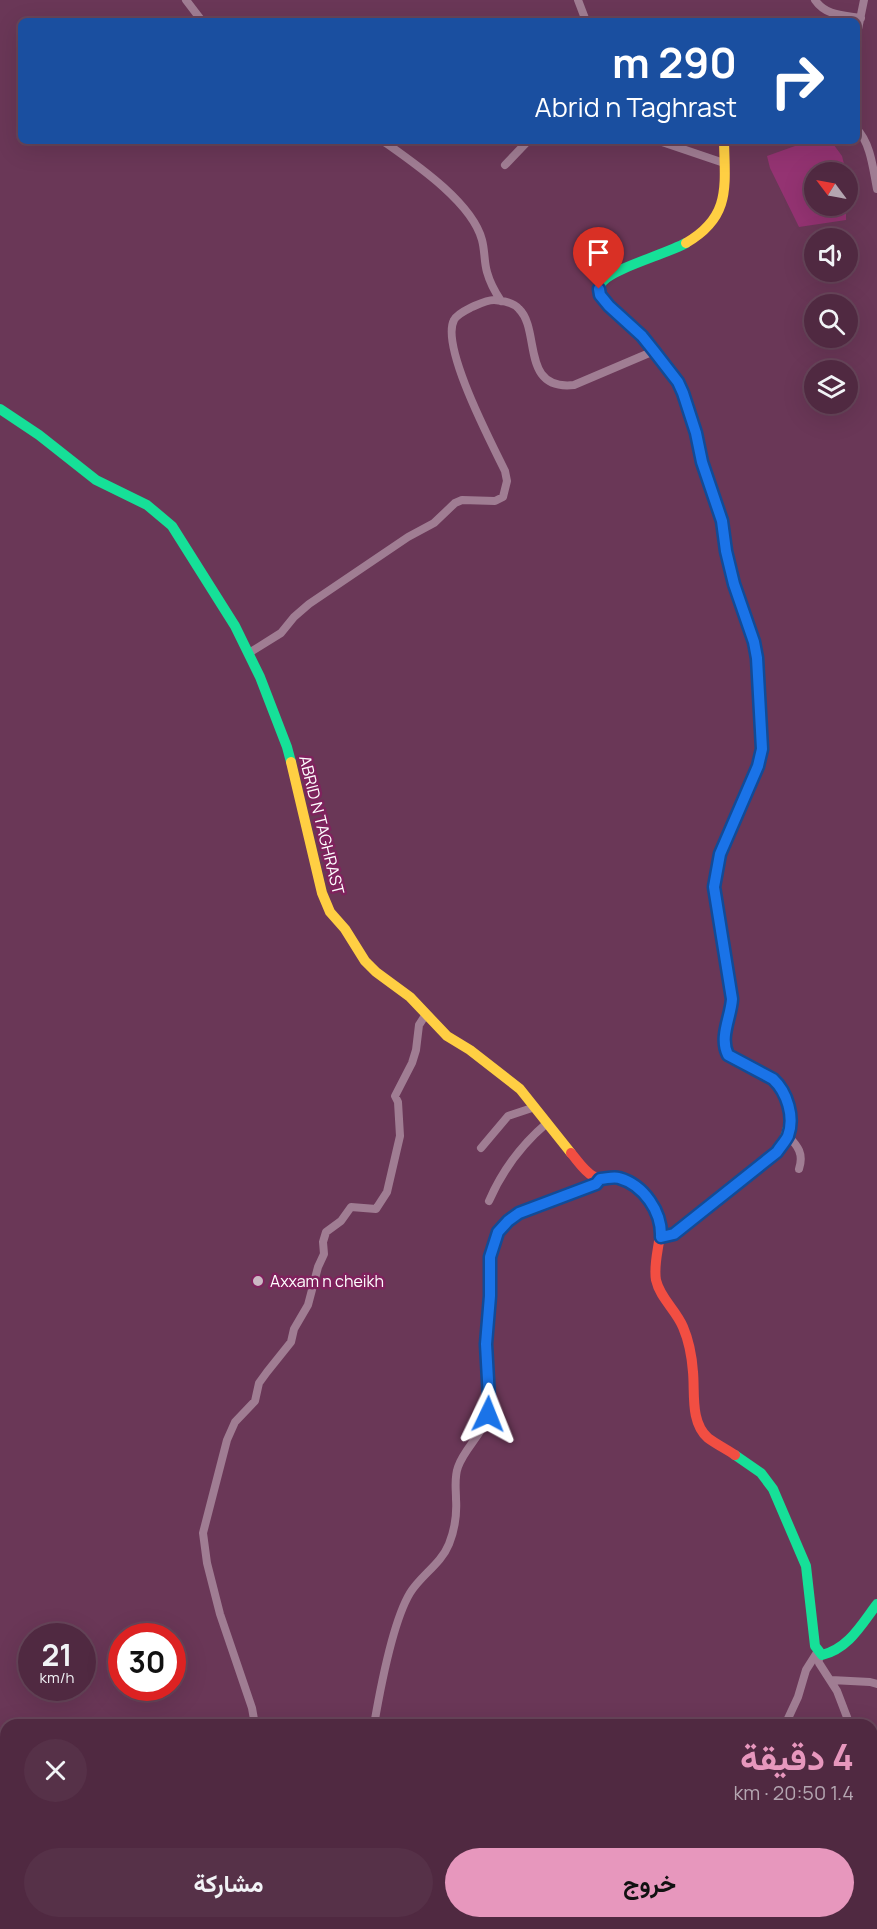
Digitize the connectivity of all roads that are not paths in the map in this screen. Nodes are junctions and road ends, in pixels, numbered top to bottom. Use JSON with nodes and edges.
{"nodes":[{"id":1,"x":186,"y":0,"type":"edge"},
{"id":2,"x":578,"y":0,"type":"edge"},
{"id":3,"x":815,"y":0,"type":"edge"},
{"id":4,"x":864,"y":0,"type":"edge"},
{"id":5,"x":200,"y":18,"type":"edge"},
{"id":6,"x":585,"y":18,"type":"edge"},
{"id":7,"x":861,"y":18,"type":"junction"},
{"id":8,"x":860,"y":22,"type":"edge"},
{"id":9,"x":860,"y":131,"type":"edge"},
{"id":10,"x":386,"y":144,"type":"edge"},
{"id":11,"x":525,"y":144,"type":"edge"},
{"id":12,"x":668,"y":144,"type":"edge"},
{"id":13,"x":724,"y":144,"type":"edge"},
{"id":14,"x":724,"y":163,"type":"junction"},
{"id":15,"x":505,"y":165,"type":"dead end"},
{"id":16,"x":877,"y":189,"type":"edge"},
{"id":17,"x":501,"y":301,"type":"junction"},
{"id":18,"x":654,"y":351,"type":"junction"},
{"id":19,"x":0,"y":409,"type":"edge"},
{"id":20,"x":249,"y":653,"type":"junction"},
{"id":21,"x":426,"y":1014,"type":"junction"},
{"id":22,"x":534,"y":1107,"type":"junction"},
{"id":23,"x":547,"y":1123,"type":"junction"},
{"id":24,"x":788,"y":1136,"type":"junction"},
{"id":25,"x":481,"y":1148,"type":"dead end"},
{"id":26,"x":799,"y":1169,"type":"dead end"},
{"id":27,"x":600,"y":1179,"type":"junction"},
{"id":28,"x":489,"y":1201,"type":"dead end"},
{"id":29,"x":661,"y":1237,"type":"junction"},
{"id":30,"x":877,"y":1604,"type":"edge"},
{"id":31,"x":818,"y":1651,"type":"junction"},
{"id":32,"x":831,"y":1680,"type":"junction"},
{"id":33,"x":877,"y":1684,"type":"edge"},
{"id":34,"x":254,"y":1719,"type":"edge"},
{"id":35,"x":375,"y":1719,"type":"edge"},
{"id":36,"x":788,"y":1719,"type":"edge"},
{"id":37,"x":848,"y":1719,"type":"edge"}],
"edges":[{"from":1,"to":5,"type":"street"},
{"from":2,"to":6,"type":"street"},
{"from":3,"to":7,"type":"street"},
{"from":4,"to":7,"type":"street"},
{"from":7,"to":8,"type":"street"},
{"from":9,"to":16,"type":"street"},
{"from":10,"to":17,"type":"street"},
{"from":11,"to":15,"type":"street"},
{"from":12,"to":14,"type":"street"},
{"from":13,"to":14,"type":"street"},
{"from":14,"to":18,"type":"street"},
{"from":17,"to":18,"type":"street"},
{"from":17,"to":20,"type":"street"},
{"from":18,"to":24,"type":"street"},
{"from":19,"to":20,"type":"street","name":"ABRID N TAGHRAST"},
{"from":20,"to":21,"type":"street","name":"ABRID N TAGHRAST"},
{"from":21,"to":22,"type":"street","name":"ABRID N TAGHRAST"},
{"from":21,"to":34,"type":"street"},
{"from":22,"to":23,"type":"street","name":"ABRID N TAGHRAST"},
{"from":22,"to":25,"type":"street"},
{"from":23,"to":27,"type":"street","name":"ABRID N TAGHRAST"},
{"from":23,"to":28,"type":"street"},
{"from":24,"to":26,"type":"street"},
{"from":24,"to":29,"type":"street"},
{"from":27,"to":29,"type":"street"},
{"from":27,"to":35,"type":"street"},
{"from":29,"to":31,"type":"street"},
{"from":30,"to":31,"type":"street"},
{"from":31,"to":32,"type":"street"},
{"from":31,"to":36,"type":"street"},
{"from":32,"to":33,"type":"street"},
{"from":32,"to":37,"type":"street"}]}
